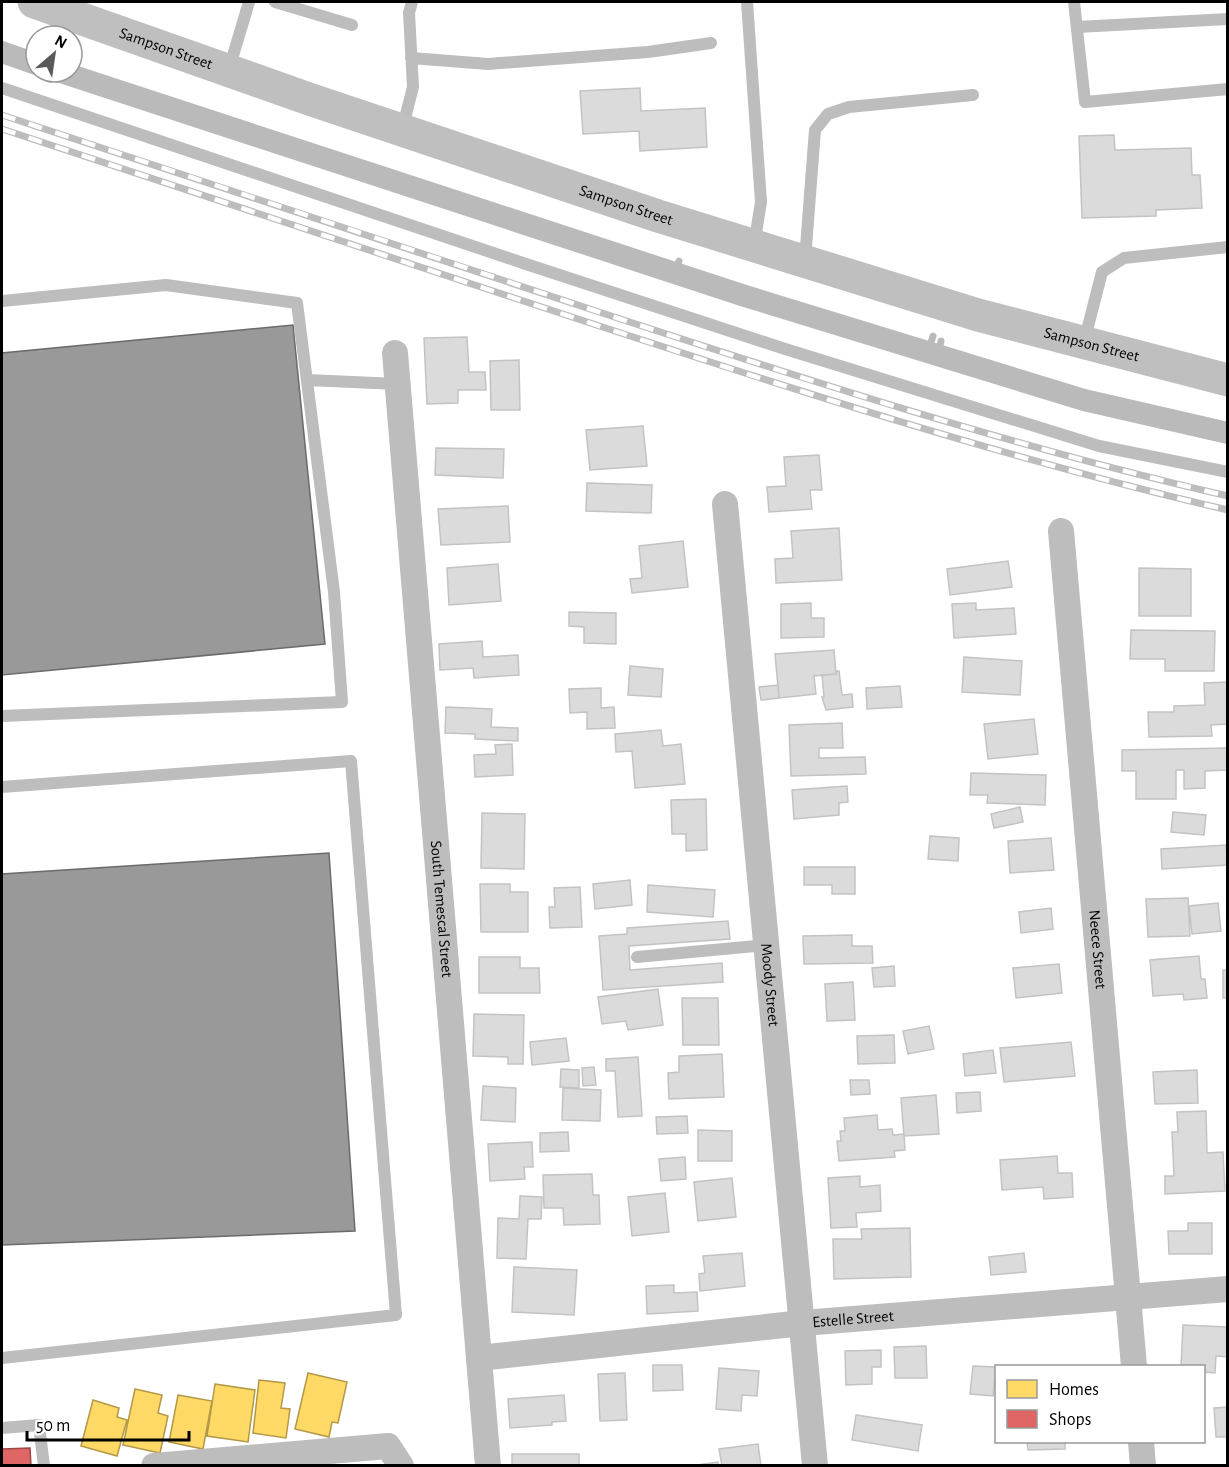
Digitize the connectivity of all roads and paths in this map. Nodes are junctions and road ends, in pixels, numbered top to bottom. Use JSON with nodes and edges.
{"nodes":[{"id":1,"x":249,"y":2,"type":"edge"},
{"id":2,"x":275,"y":2,"type":"edge"},
{"id":3,"x":412,"y":2,"type":"edge"},
{"id":4,"x":747,"y":2,"type":"edge"},
{"id":5,"x":1074,"y":2,"type":"edge"},
{"id":6,"x":44,"y":3,"type":"edge"},
{"id":7,"x":1227,"y":19,"type":"edge"},
{"id":8,"x":352,"y":26,"type":"dead end"},
{"id":9,"x":1077,"y":27,"type":"junction"},
{"id":10,"x":711,"y":43,"type":"dead end"},
{"id":11,"x":411,"y":58,"type":"junction"},
{"id":12,"x":228,"y":71,"type":"junction"},
{"id":13,"x":2,"y":88,"type":"edge"},
{"id":14,"x":1227,"y":88,"type":"edge"},
{"id":15,"x":973,"y":95,"type":"dead end"},
{"id":16,"x":402,"y":130,"type":"junction"},
{"id":17,"x":754,"y":246,"type":"junction"},
{"id":18,"x":1227,"y":247,"type":"edge"},
{"id":19,"x":805,"y":261,"type":"junction"},
{"id":20,"x":2,"y":301,"type":"edge"},
{"id":21,"x":1084,"y":342,"type":"junction"},
{"id":22,"x":395,"y":353,"type":"dead end"},
{"id":23,"x":307,"y":380,"type":"junction"},
{"id":24,"x":1227,"y":380,"type":"edge"},
{"id":25,"x":398,"y":384,"type":"junction"},
{"id":26,"x":1227,"y":472,"type":"edge"},
{"id":27,"x":725,"y":504,"type":"dead end"},
{"id":28,"x":1061,"y":531,"type":"dead end"},
{"id":29,"x":2,"y":716,"type":"edge"},
{"id":30,"x":2,"y":787,"type":"edge"},
{"id":31,"x":767,"y":945,"type":"junction"},
{"id":32,"x":637,"y":957,"type":"dead end"},
{"id":33,"x":1227,"y":1289,"type":"edge"},
{"id":34,"x":1128,"y":1297,"type":"junction"},
{"id":35,"x":803,"y":1323,"type":"junction"},
{"id":36,"x":2,"y":1358,"type":"edge"},
{"id":37,"x":479,"y":1358,"type":"junction"},
{"id":38,"x":1134,"y":1365,"type":"edge"},
{"id":39,"x":2,"y":1428,"type":"edge"},
{"id":40,"x":1141,"y":1443,"type":"edge"},
{"id":41,"x":44,"y":1466,"type":"edge"},
{"id":42,"x":154,"y":1466,"type":"edge"},
{"id":43,"x":401,"y":1466,"type":"edge"},
{"id":44,"x":488,"y":1466,"type":"edge"},
{"id":45,"x":815,"y":1466,"type":"edge"},
{"id":46,"x":1143,"y":1466,"type":"edge"}],
"edges":[{"from":1,"to":12,"type":"lane"},
{"from":2,"to":8,"type":"lane"},
{"from":3,"to":11,"type":"lane"},
{"from":4,"to":17,"type":"lane"},
{"from":5,"to":9,"type":"lane"},
{"from":6,"to":12,"type":"street","name":"Sampson Street"},
{"from":7,"to":9,"type":"lane"},
{"from":9,"to":14,"type":"lane"},
{"from":10,"to":11,"type":"lane"},
{"from":11,"to":16,"type":"lane"},
{"from":12,"to":16,"type":"street","name":"Sampson Street"},
{"from":13,"to":26,"type":"lane"},
{"from":15,"to":19,"type":"lane"},
{"from":16,"to":17,"type":"street","name":"Sampson Street"},
{"from":17,"to":19,"type":"street","name":"Sampson Street"},
{"from":18,"to":21,"type":"lane"},
{"from":19,"to":21,"type":"street","name":"Sampson Street"},
{"from":20,"to":23,"type":"lane"},
{"from":21,"to":24,"type":"street","name":"Sampson Street"},
{"from":22,"to":25,"type":"street","name":"South Temescal Street"},
{"from":23,"to":25,"type":"lane"},
{"from":23,"to":29,"type":"lane"},
{"from":25,"to":37,"type":"street","name":"South Temescal Street"},
{"from":27,"to":31,"type":"street","name":"Moody Street"},
{"from":28,"to":34,"type":"street","name":"Neece Street"},
{"from":30,"to":36,"type":"lane"},
{"from":31,"to":32,"type":"lane"},
{"from":31,"to":35,"type":"street","name":"Moody Street"},
{"from":33,"to":34,"type":"street","name":"Estelle Street"},
{"from":34,"to":35,"type":"street","name":"Estelle Street"},
{"from":34,"to":38,"type":"street","name":"Neece Street"},
{"from":35,"to":37,"type":"street","name":"Estelle Street"},
{"from":35,"to":45,"type":"street","name":"Moody Street"},
{"from":37,"to":44,"type":"street","name":"South Temescal Street"},
{"from":39,"to":41,"type":"lane"},
{"from":40,"to":46,"type":"street"},
{"from":42,"to":43,"type":"street"}]}
